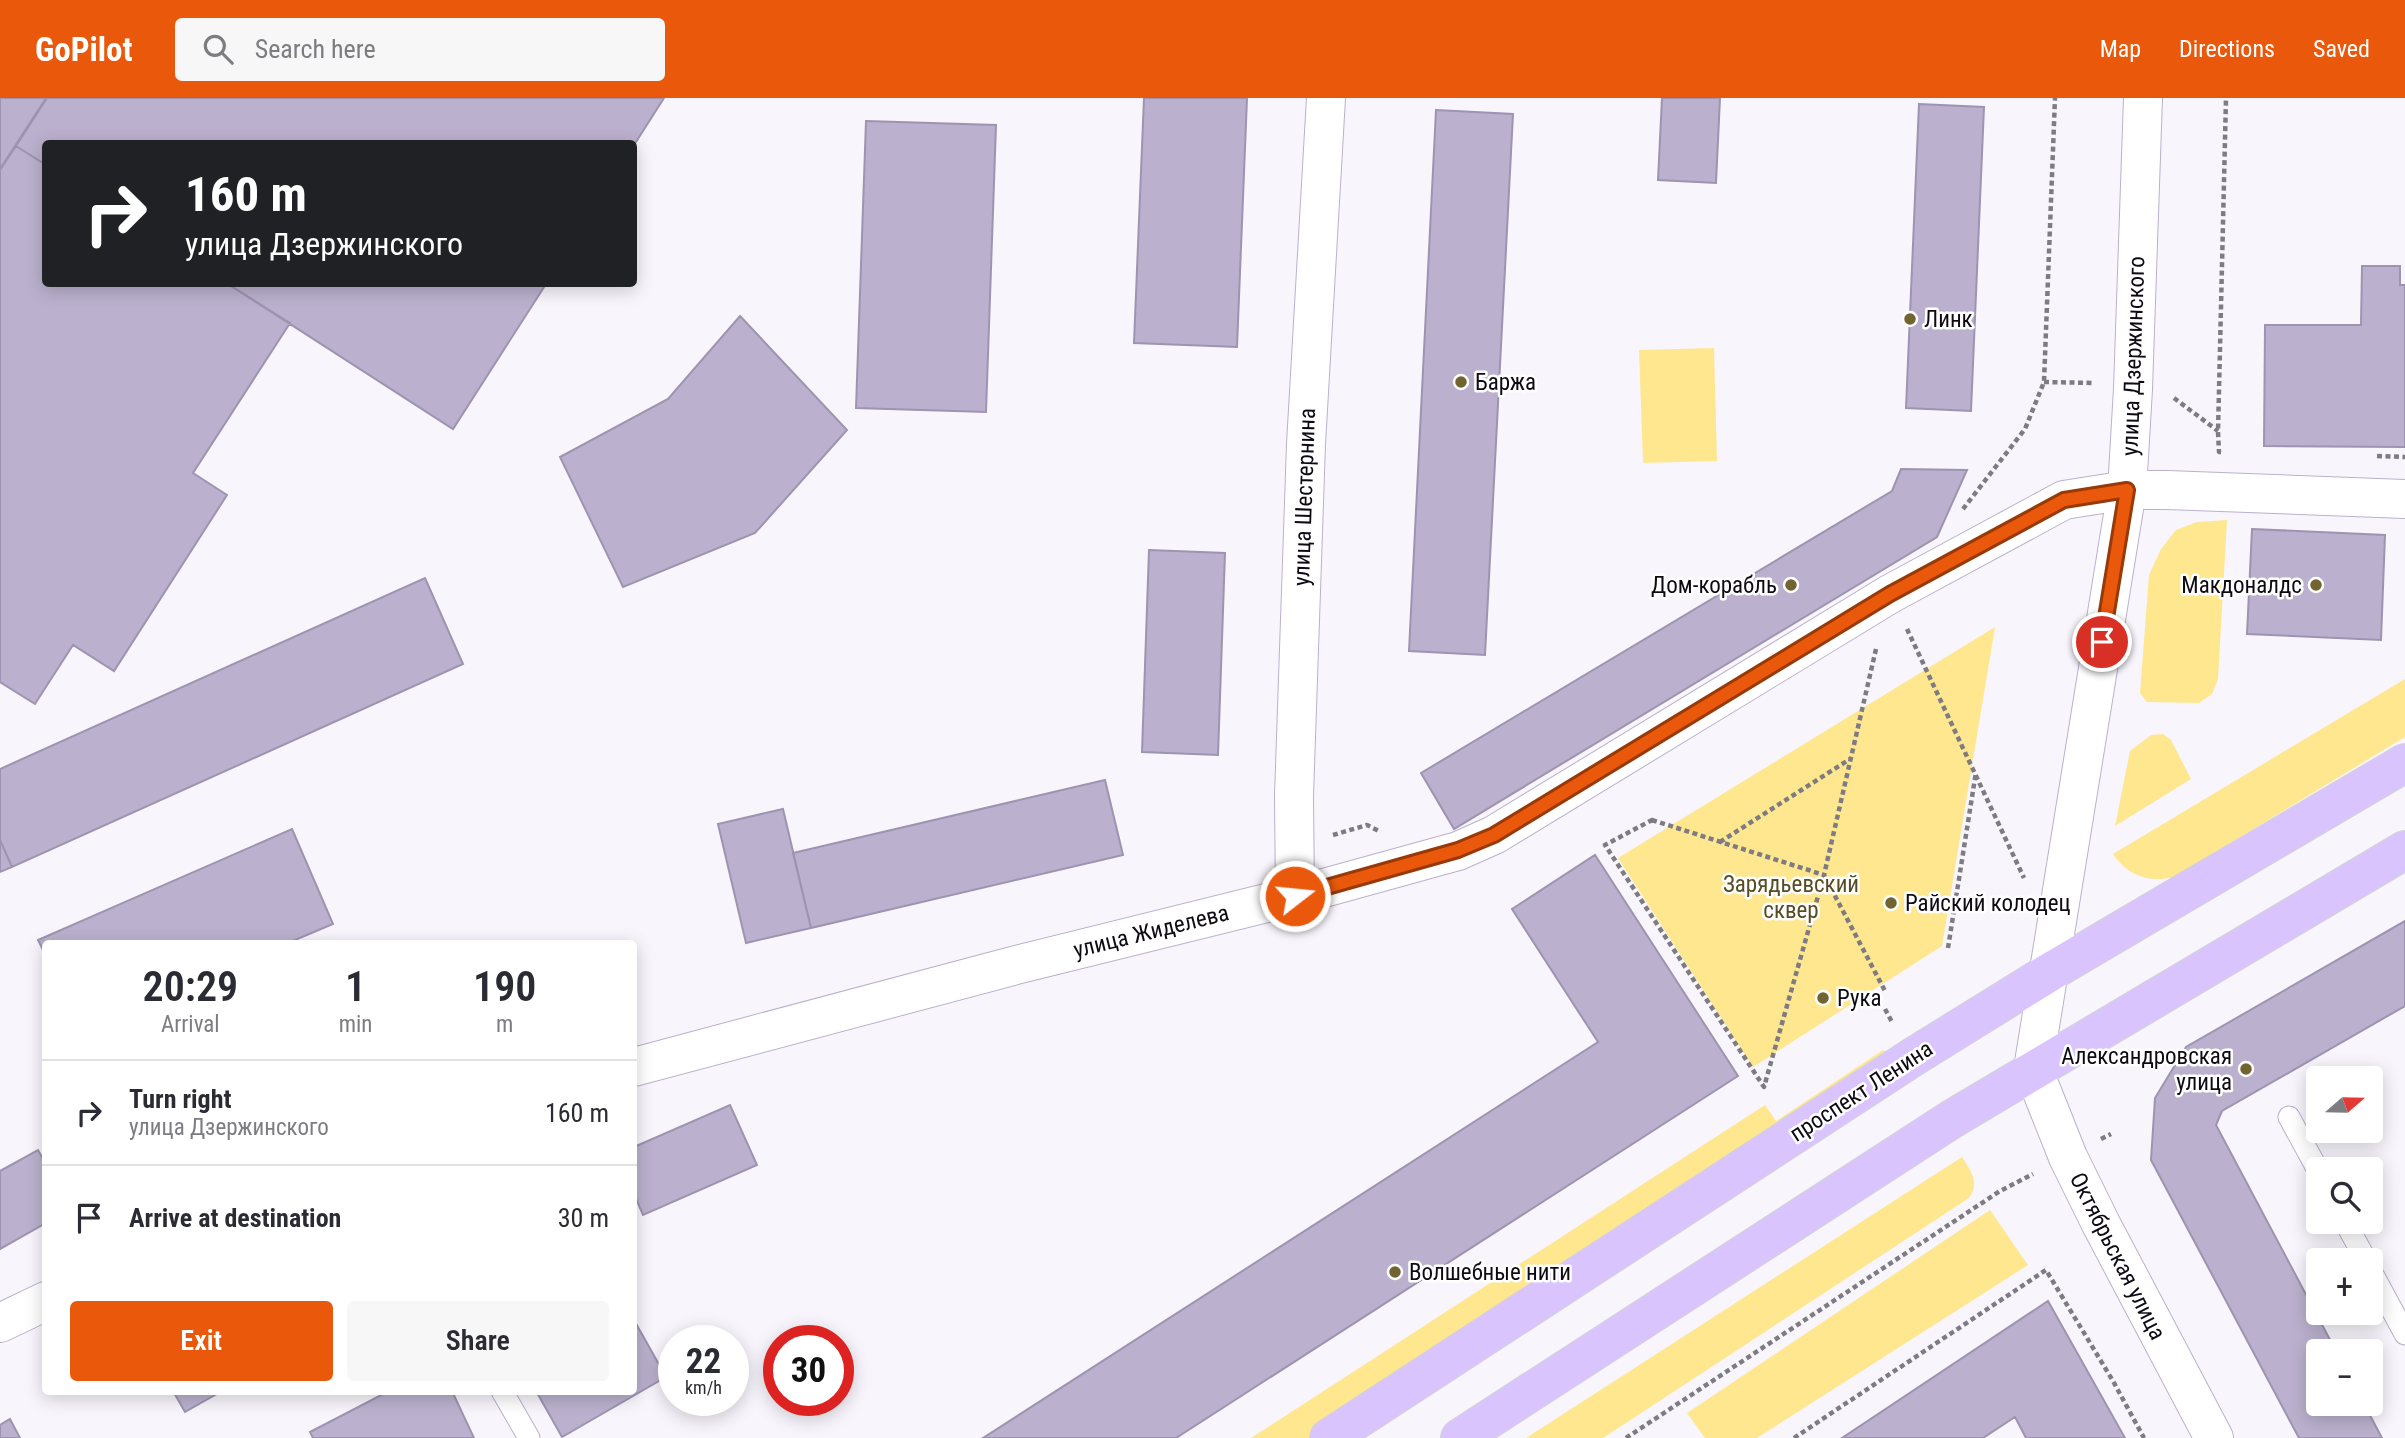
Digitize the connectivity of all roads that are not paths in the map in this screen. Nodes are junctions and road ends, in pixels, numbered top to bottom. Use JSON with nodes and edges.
{"nodes":[{"id":1,"x":1326,"y":98,"type":"edge"},
{"id":2,"x":2143,"y":98,"type":"edge"},
{"id":3,"x":2127,"y":490,"type":"junction"},
{"id":4,"x":2405,"y":499,"type":"edge"},
{"id":5,"x":2405,"y":763,"type":"edge"},
{"id":6,"x":2405,"y":850,"type":"edge"},
{"id":7,"x":1295,"y":896,"type":"junction"},
{"id":8,"x":2050,"y":972,"type":"junction"},
{"id":9,"x":637,"y":1066,"type":"edge"},
{"id":10,"x":2033,"y":1069,"type":"junction"},
{"id":11,"x":2290,"y":1116,"type":"dead end"},
{"id":12,"x":2311,"y":1157,"type":"edge"},
{"id":13,"x":2383,"y":1293,"type":"edge"},
{"id":14,"x":42,"y":1303,"type":"edge"},
{"id":15,"x":0,"y":1324,"type":"edge"},
{"id":16,"x":2405,"y":1334,"type":"edge"},
{"id":17,"x":504,"y":1395,"type":"edge"},
{"id":18,"x":529,"y":1438,"type":"edge"},
{"id":19,"x":1329,"y":1438,"type":"edge"},
{"id":20,"x":1460,"y":1438,"type":"edge"},
{"id":21,"x":2214,"y":1438,"type":"edge"}],
"edges":[{"from":1,"to":7,"type":"street","name":"улица Шестернина"},
{"from":2,"to":3,"type":"street","name":"улица Дзержинского"},
{"from":3,"to":4,"type":"street","name":"улица Жиделева"},
{"from":3,"to":7,"type":"street","name":"улица Жиделева"},
{"from":3,"to":8,"type":"street","name":"улица Дзержинского"},
{"from":5,"to":8,"type":"highway","name":"проспект Ленина"},
{"from":6,"to":10,"type":"highway"},
{"from":7,"to":9,"type":"street","name":"улица Жиделева"},
{"from":8,"to":10,"type":"street","name":"улица Дзержинского"},
{"from":8,"to":19,"type":"highway","name":"проспект Ленина"},
{"from":10,"to":20,"type":"highway"},
{"from":10,"to":21,"type":"street","name":"Октябрьская улица"},
{"from":11,"to":12,"type":"lane"},
{"from":13,"to":16,"type":"lane"},
{"from":14,"to":15,"type":"street"},
{"from":17,"to":18,"type":"lane"}]}
